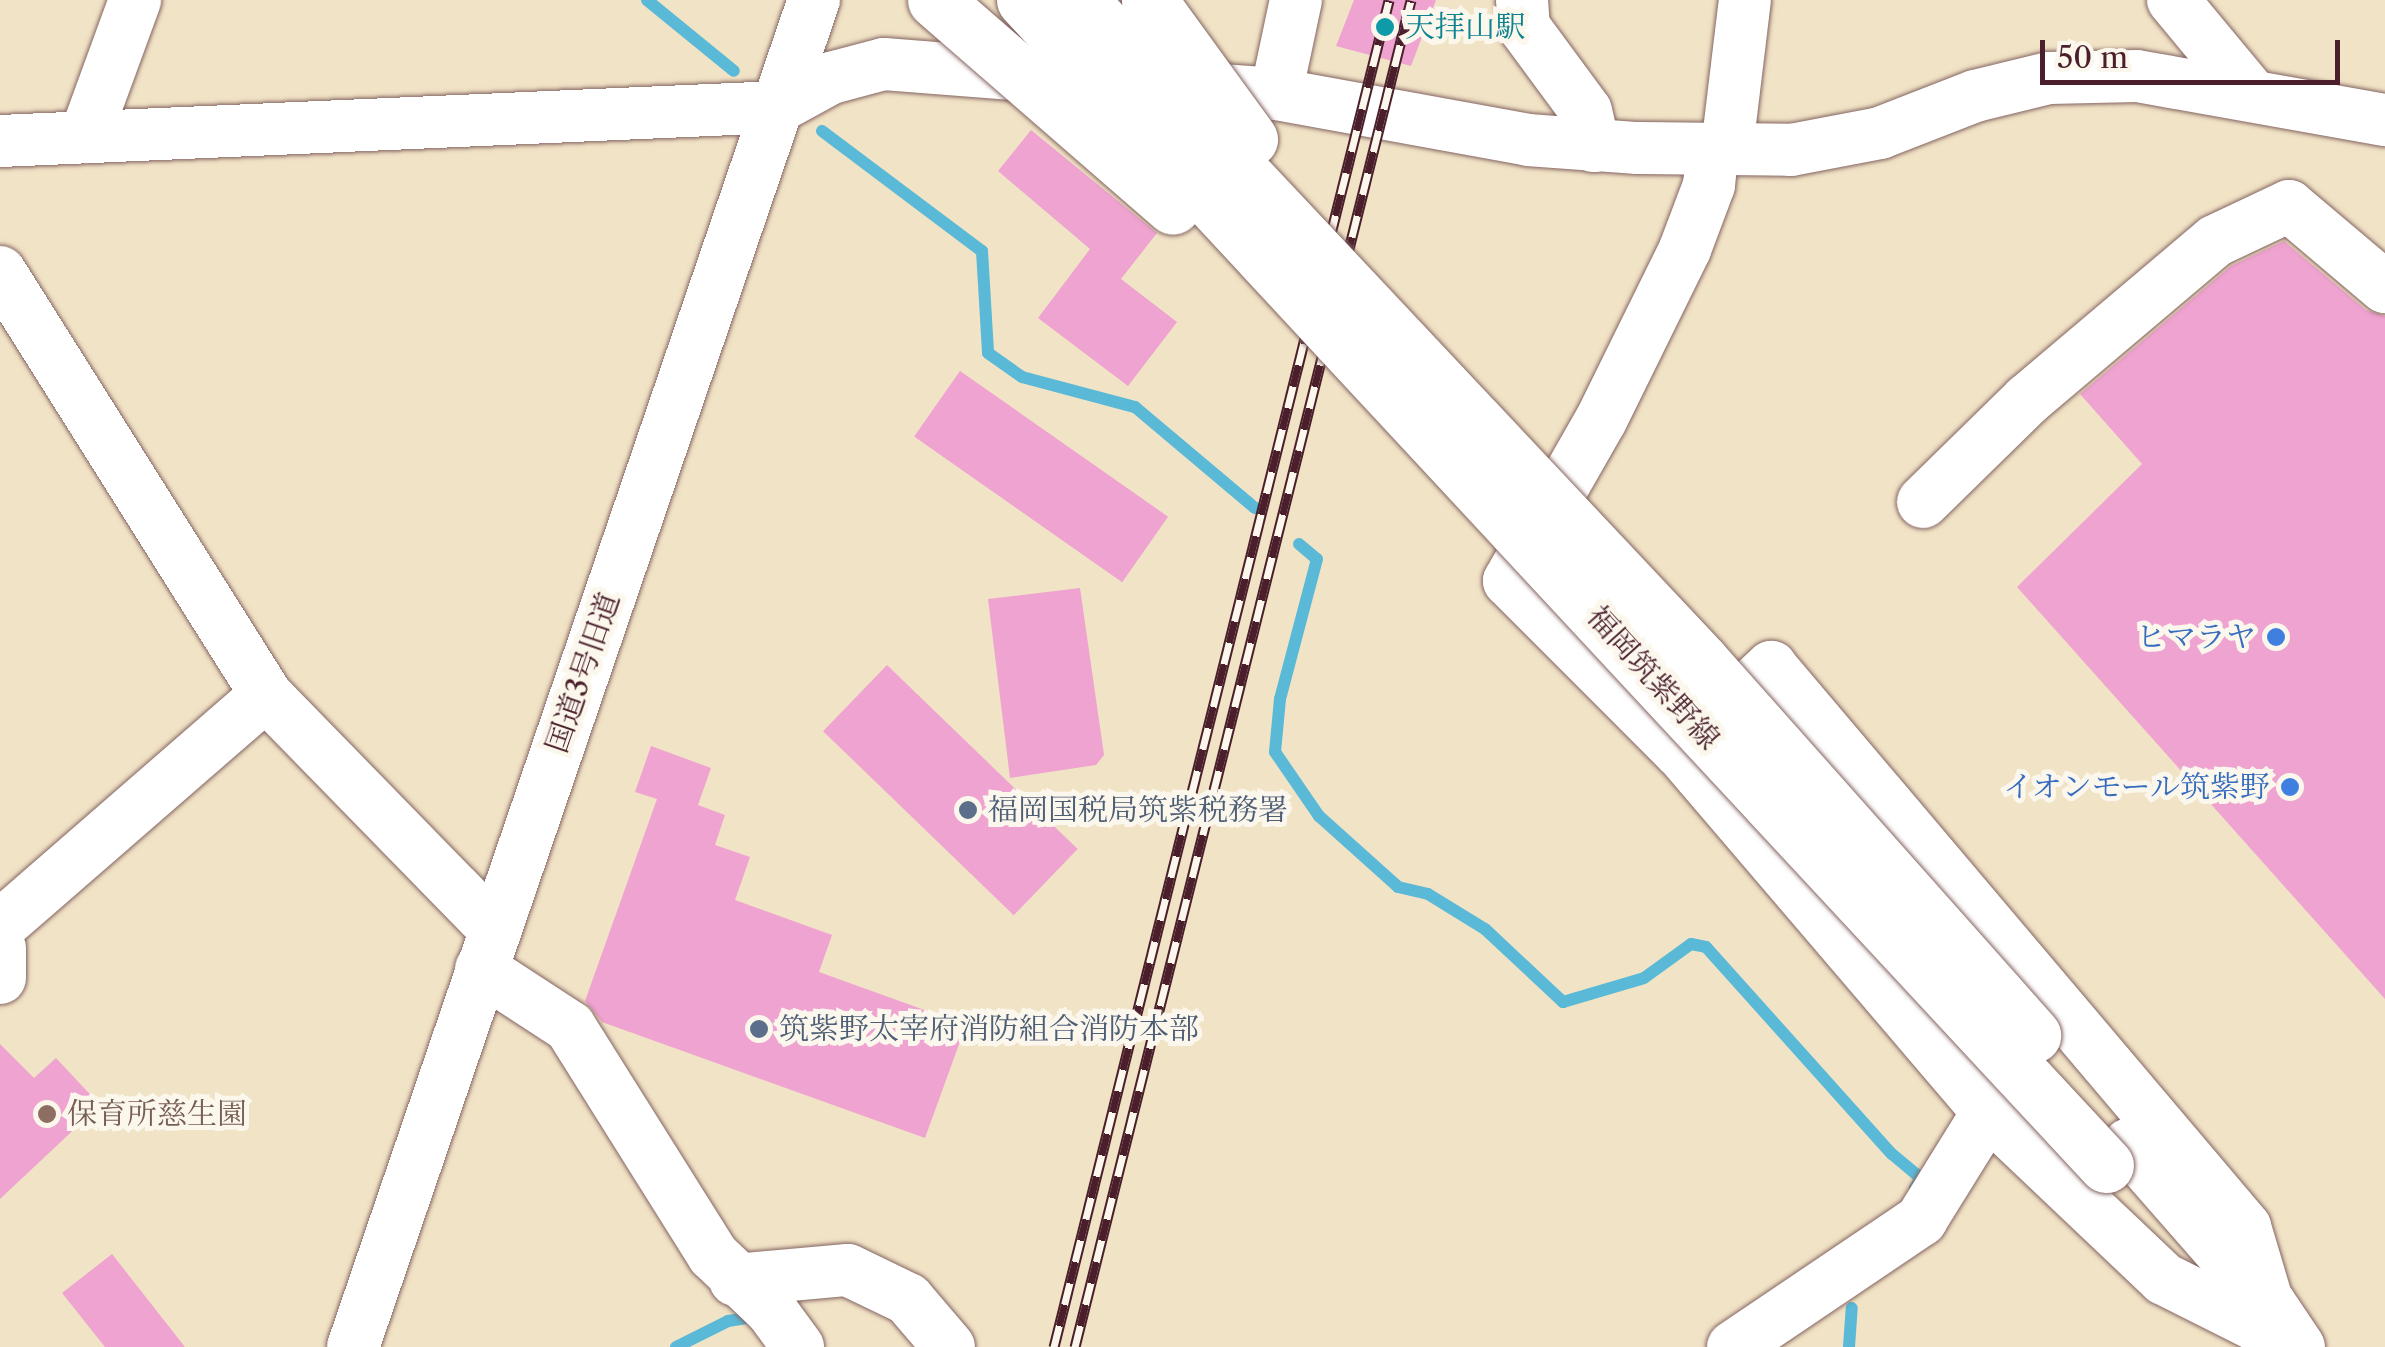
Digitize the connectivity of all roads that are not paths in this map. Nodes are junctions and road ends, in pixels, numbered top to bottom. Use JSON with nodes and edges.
{"nodes":[{"id":1,"x":135,"y":0,"type":"edge"},
{"id":2,"x":814,"y":0,"type":"edge"},
{"id":3,"x":935,"y":0,"type":"edge"},
{"id":4,"x":1024,"y":0,"type":"edge"},
{"id":5,"x":1080,"y":0,"type":"edge"},
{"id":6,"x":1090,"y":0,"type":"edge"},
{"id":7,"x":1149,"y":0,"type":"edge"},
{"id":8,"x":1296,"y":0,"type":"edge"},
{"id":9,"x":1522,"y":0,"type":"edge"},
{"id":10,"x":1745,"y":0,"type":"edge"},
{"id":11,"x":2173,"y":0,"type":"edge"},
{"id":12,"x":1094,"y":81,"type":"junction"},
{"id":13,"x":1276,"y":94,"type":"junction"},
{"id":14,"x":2252,"y":94,"type":"junction"},
{"id":15,"x":778,"y":108,"type":"junction"},
{"id":16,"x":2385,"y":120,"type":"edge"},
{"id":17,"x":85,"y":137,"type":"junction"},
{"id":18,"x":0,"y":141,"type":"edge"},
{"id":19,"x":1594,"y":146,"type":"junction"},
{"id":20,"x":1720,"y":149,"type":"junction"},
{"id":21,"x":0,"y":272,"type":"edge"},
{"id":22,"x":2385,"y":287,"type":"edge"},
{"id":23,"x":1382,"y":321,"type":"junction"},
{"id":24,"x":1471,"y":478,"type":"junction"},
{"id":25,"x":1923,"y":502,"type":"dead end"},
{"id":26,"x":266,"y":694,"type":"junction"},
{"id":27,"x":1680,"y":752,"type":"junction"},
{"id":28,"x":0,"y":926,"type":"edge"},
{"id":29,"x":0,"y":948,"type":"edge"},
{"id":30,"x":488,"y":949,"type":"junction"},
{"id":31,"x":0,"y":978,"type":"edge"},
{"id":32,"x":1988,"y":1112,"type":"junction"},
{"id":33,"x":2118,"y":1155,"type":"junction"},
{"id":34,"x":736,"y":1280,"type":"junction"},
{"id":35,"x":2278,"y":1331,"type":"edge"},
{"id":36,"x":353,"y":1347,"type":"edge"},
{"id":37,"x":798,"y":1347,"type":"edge"},
{"id":38,"x":948,"y":1347,"type":"edge"},
{"id":39,"x":1732,"y":1347,"type":"edge"}],
"edges":[{"from":1,"to":17,"type":"street"},
{"from":2,"to":15,"type":"street","name":"国道3号旧道"},
{"from":3,"to":24,"type":"main road","bridge":true},
{"from":4,"to":24,"type":"main road","name":"福岡筑紫野線","bridge":true},
{"from":5,"to":23,"type":"main road","name":"福岡筑紫野線","bridge":true},
{"from":6,"to":12,"type":"street"},
{"from":7,"to":23,"type":"main road","bridge":true},
{"from":8,"to":13,"type":"street"},
{"from":9,"to":19,"type":"street"},
{"from":10,"to":20,"type":"street"},
{"from":11,"to":14,"type":"street"},
{"from":12,"to":13,"type":"street"},
{"from":12,"to":15,"type":"street"},
{"from":13,"to":19,"type":"street"},
{"from":14,"to":16,"type":"street"},
{"from":14,"to":20,"type":"street"},
{"from":15,"to":17,"type":"street"},
{"from":15,"to":30,"type":"street","name":"国道3号旧道"},
{"from":17,"to":18,"type":"street"},
{"from":19,"to":20,"type":"street"},
{"from":20,"to":27,"type":"street"},
{"from":21,"to":26,"type":"street"},
{"from":22,"to":25,"type":"street"},
{"from":23,"to":33,"type":"main road","name":"福岡筑紫野線","bridge":true},
{"from":24,"to":33,"type":"main road","name":"福岡筑紫野線","bridge":true},
{"from":26,"to":28,"type":"street"},
{"from":26,"to":30,"type":"street"},
{"from":27,"to":32,"type":"street"},
{"from":27,"to":35,"type":"street"},
{"from":29,"to":31,"type":"street"},
{"from":30,"to":34,"type":"street"},
{"from":30,"to":36,"type":"street","name":"国道3号旧道"},
{"from":32,"to":35,"type":"street"},
{"from":32,"to":39,"type":"street"},
{"from":33,"to":35,"type":"main road","name":"福岡筑紫野線"},
{"from":34,"to":37,"type":"street"},
{"from":34,"to":38,"type":"street"}]}
